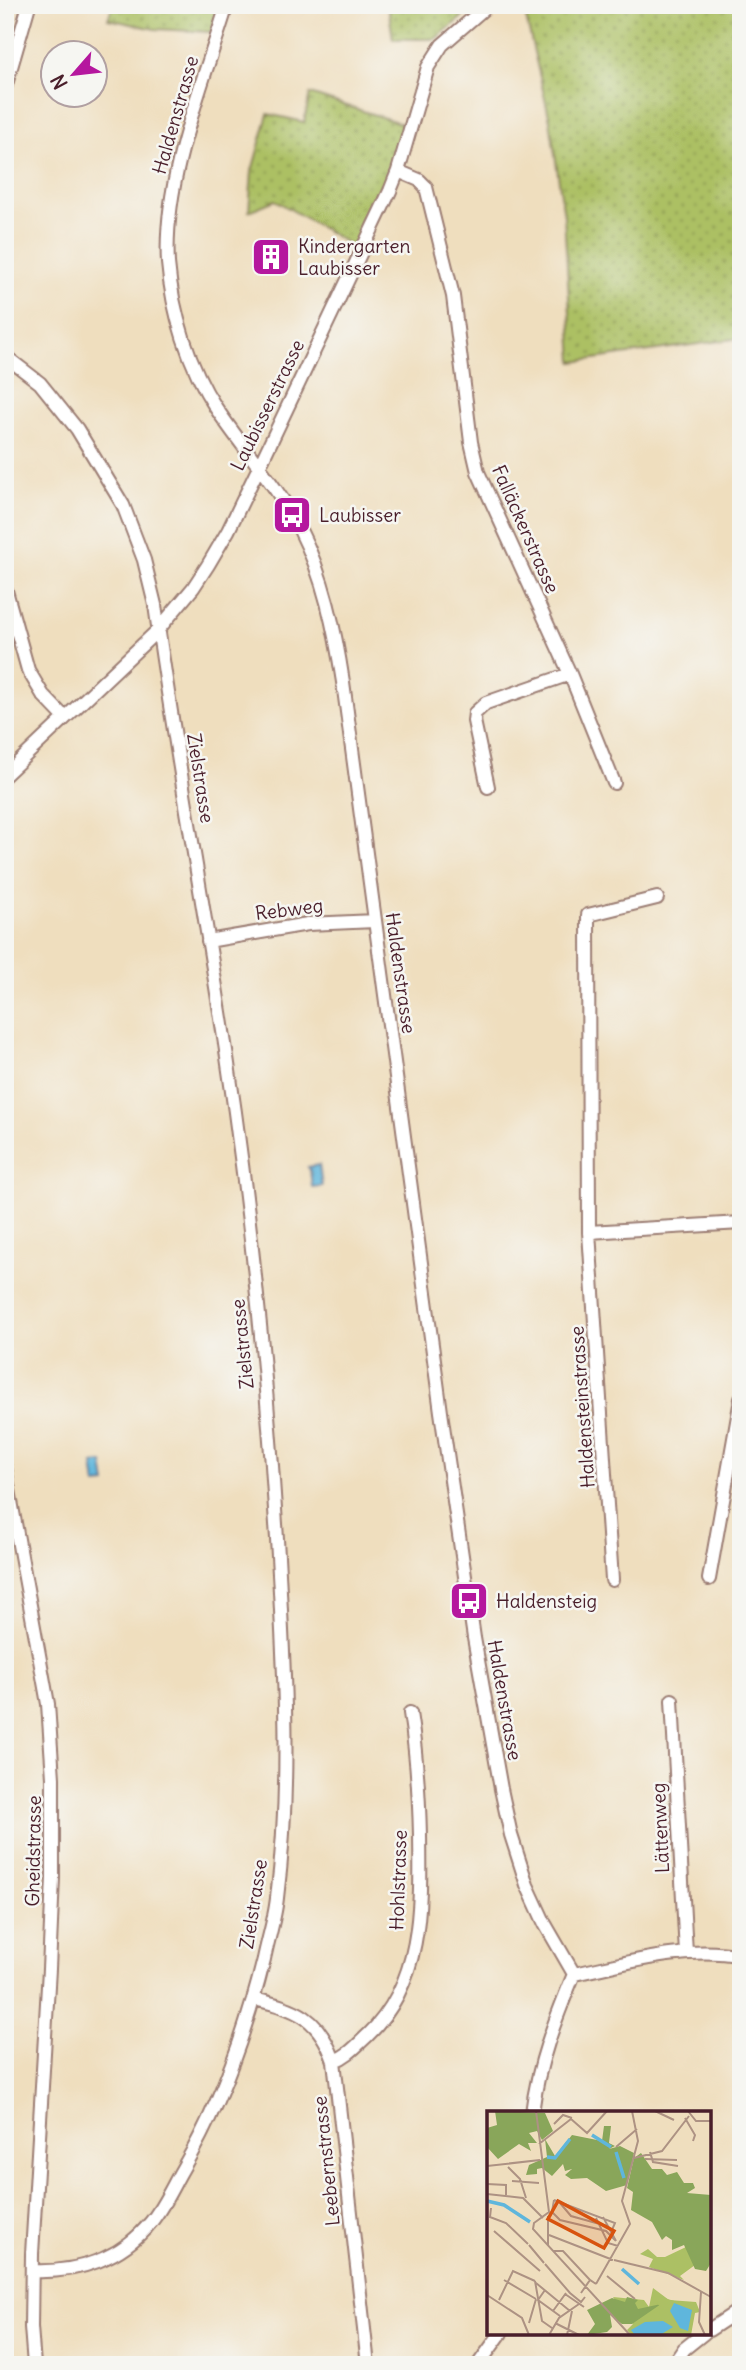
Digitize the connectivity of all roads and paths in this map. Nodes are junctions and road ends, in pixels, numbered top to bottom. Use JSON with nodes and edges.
{"nodes":[{"id":1,"x":29,"y":5,"type":"edge"},
{"id":2,"x":227,"y":5,"type":"edge"},
{"id":3,"x":488,"y":5,"type":"edge"},
{"id":4,"x":5,"y":88,"type":"edge"},
{"id":5,"x":398,"y":171,"type":"junction"},
{"id":6,"x":5,"y":356,"type":"edge"},
{"id":7,"x":259,"y":467,"type":"junction"},
{"id":8,"x":5,"y":587,"type":"edge"},
{"id":9,"x":158,"y":630,"type":"junction"},
{"id":10,"x":570,"y":674,"type":"junction"},
{"id":11,"x":65,"y":718,"type":"junction"},
{"id":12,"x":5,"y":775,"type":"edge"},
{"id":13,"x":614,"y":783,"type":"dead end"},
{"id":14,"x":488,"y":787,"type":"dead end"},
{"id":15,"x":657,"y":898,"type":"dead end"},
{"id":16,"x":375,"y":921,"type":"junction"},
{"id":17,"x":208,"y":941,"type":"junction"},
{"id":18,"x":741,"y":1223,"type":"edge"},
{"id":19,"x":589,"y":1231,"type":"junction"},
{"id":20,"x":741,"y":1399,"type":"edge"},
{"id":21,"x":5,"y":1468,"type":"edge"},
{"id":22,"x":709,"y":1579,"type":"dead end"},
{"id":23,"x":612,"y":1580,"type":"dead end"},
{"id":24,"x":673,"y":1700,"type":"dead end"},
{"id":25,"x":410,"y":1713,"type":"dead end"},
{"id":26,"x":686,"y":1953,"type":"junction"},
{"id":27,"x":741,"y":1956,"type":"edge"},
{"id":28,"x":575,"y":1974,"type":"junction"},
{"id":29,"x":254,"y":1998,"type":"junction"},
{"id":30,"x":334,"y":2061,"type":"junction"},
{"id":31,"x":533,"y":2111,"type":"edge"},
{"id":32,"x":32,"y":2271,"type":"junction"},
{"id":33,"x":741,"y":2309,"type":"edge"},
{"id":34,"x":711,"y":2329,"type":"edge"},
{"id":35,"x":500,"y":2335,"type":"edge"},
{"id":36,"x":702,"y":2335,"type":"edge"},
{"id":37,"x":34,"y":2365,"type":"edge"},
{"id":38,"x":368,"y":2365,"type":"edge"},
{"id":39,"x":478,"y":2365,"type":"edge"},
{"id":40,"x":673,"y":2365,"type":"edge"}],
"edges":[{"from":1,"to":4,"type":"street"},
{"from":2,"to":7,"type":"street","name":"Haldenstrasse"},
{"from":3,"to":5,"type":"street","name":"Laubisserstrasse"},
{"from":5,"to":7,"type":"street","name":"Laubisserstrasse"},
{"from":5,"to":10,"type":"street","name":"Falläckerstrasse"},
{"from":6,"to":9,"type":"street","name":"Zielstrasse"},
{"from":7,"to":9,"type":"street","name":"Laubisserstrasse"},
{"from":7,"to":16,"type":"street","name":"Haldenstrasse"},
{"from":8,"to":11,"type":"street"},
{"from":9,"to":11,"type":"street","name":"Laubisserstrasse"},
{"from":9,"to":17,"type":"street","name":"Zielstrasse"},
{"from":10,"to":13,"type":"street","name":"Falläckerstrasse"},
{"from":10,"to":14,"type":"street"},
{"from":11,"to":12,"type":"street","name":"Laubisserstrasse"},
{"from":15,"to":19,"type":"street","name":"Haldensteinstrasse"},
{"from":16,"to":17,"type":"street","name":"Rebweg"},
{"from":16,"to":28,"type":"street","name":"Haldenstrasse"},
{"from":17,"to":29,"type":"street","name":"Zielstrasse"},
{"from":18,"to":19,"type":"street"},
{"from":19,"to":23,"type":"street","name":"Haldensteinstrasse"},
{"from":20,"to":22,"type":"street"},
{"from":21,"to":32,"type":"street","name":"Gheidstrasse"},
{"from":24,"to":26,"type":"street","name":"Lättenweg"},
{"from":25,"to":30,"type":"street","name":"Hohlstrasse"},
{"from":26,"to":27,"type":"street"},
{"from":26,"to":28,"type":"street"},
{"from":28,"to":31,"type":"street"},
{"from":29,"to":30,"type":"street","name":"Leebernstrasse"},
{"from":29,"to":32,"type":"street","name":"Zielstrasse"},
{"from":30,"to":38,"type":"street","name":"Leebernstrasse"},
{"from":32,"to":37,"type":"street","name":"Gheidstrasse"},
{"from":33,"to":34,"type":"street"},
{"from":35,"to":39,"type":"street"},
{"from":36,"to":40,"type":"street"}]}
